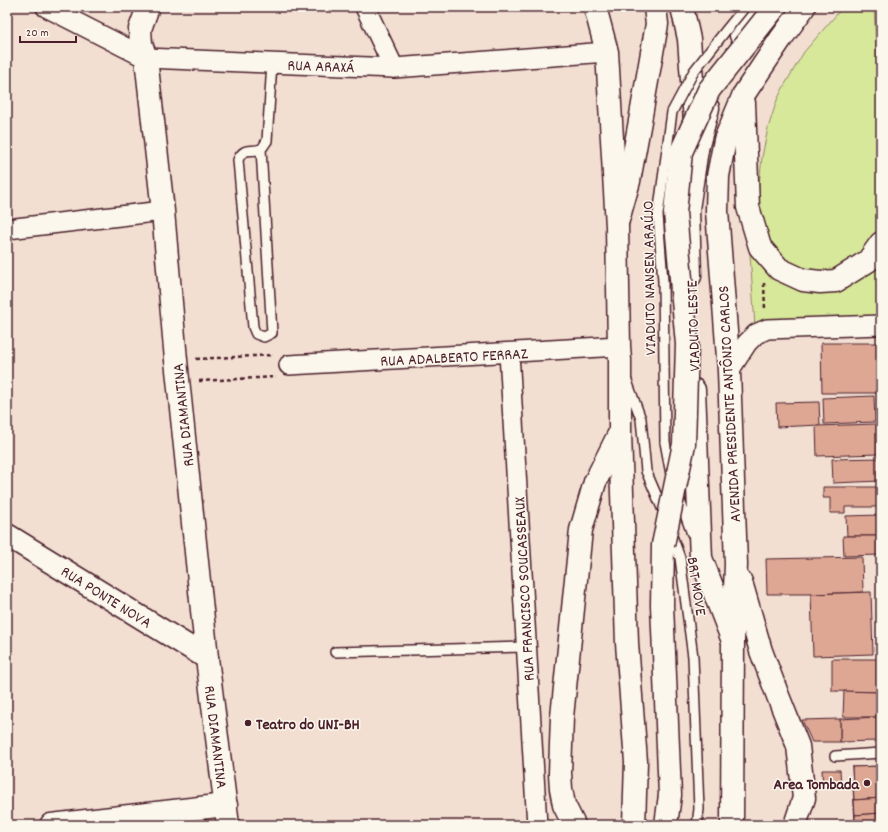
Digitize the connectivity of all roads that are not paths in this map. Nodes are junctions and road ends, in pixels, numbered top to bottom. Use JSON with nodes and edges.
{"nodes":[{"id":1,"x":46,"y":7,"type":"edge"},
{"id":2,"x":148,"y":7,"type":"edge"},
{"id":3,"x":365,"y":7,"type":"edge"},
{"id":4,"x":595,"y":7,"type":"edge"},
{"id":5,"x":655,"y":7,"type":"edge"},
{"id":6,"x":682,"y":7,"type":"edge"},
{"id":7,"x":745,"y":7,"type":"edge"},
{"id":8,"x":761,"y":7,"type":"edge"},
{"id":9,"x":775,"y":7,"type":"edge"},
{"id":10,"x":804,"y":7,"type":"edge"},
{"id":11,"x":607,"y":52,"type":"junction"},
{"id":12,"x":146,"y":58,"type":"junction"},
{"id":13,"x":272,"y":63,"type":"junction"},
{"id":14,"x":394,"y":68,"type":"junction"},
{"id":15,"x":744,"y":94,"type":"junction"},
{"id":16,"x":261,"y":149,"type":"junction"},
{"id":17,"x":697,"y":149,"type":"junction"},
{"id":18,"x":163,"y":211,"type":"junction"},
{"id":19,"x":616,"y":226,"type":"junction"},
{"id":20,"x":7,"y":229,"type":"edge"},
{"id":21,"x":881,"y":243,"type":"edge"},
{"id":22,"x":881,"y":325,"type":"edge"},
{"id":23,"x":509,"y":353,"type":"junction"},
{"id":24,"x":620,"y":353,"type":"junction"},
{"id":25,"x":285,"y":371,"type":"road end"},
{"id":26,"x":729,"y":371,"type":"junction"},
{"id":27,"x":620,"y":433,"type":"junction"},
{"id":28,"x":671,"y":477,"type":"junction"},
{"id":29,"x":7,"y":535,"type":"edge"},
{"id":30,"x":680,"y":558,"type":"junction"},
{"id":31,"x":701,"y":558,"type":"junction"},
{"id":32,"x":736,"y":564,"type":"junction"},
{"id":33,"x":733,"y":641,"type":"junction"},
{"id":34,"x":526,"y":647,"type":"junction"},
{"id":35,"x":335,"y":652,"type":"dead end"},
{"id":36,"x":208,"y":658,"type":"junction"},
{"id":37,"x":881,"y":753,"type":"edge"},
{"id":38,"x":834,"y":756,"type":"dead end"},
{"id":39,"x":227,"y":815,"type":"edge"},
{"id":40,"x":51,"y":825,"type":"edge"},
{"id":41,"x":537,"y":825,"type":"edge"},
{"id":42,"x":574,"y":825,"type":"edge"},
{"id":43,"x":634,"y":825,"type":"edge"},
{"id":44,"x":666,"y":825,"type":"edge"},
{"id":45,"x":697,"y":825,"type":"edge"},
{"id":46,"x":732,"y":825,"type":"edge"},
{"id":47,"x":795,"y":825,"type":"edge"}],
"edges":[{"from":1,"to":12,"type":"street","name":"RUA ARAXÁ"},
{"from":2,"to":12,"type":"main road","name":"RUA DIAMANTINA"},
{"from":3,"to":14,"type":"street"},
{"from":4,"to":11,"type":"main road"},
{"from":5,"to":19,"type":"main road"},
{"from":6,"to":17,"type":"main road","name":"VIADUTO LESTE"},
{"from":7,"to":28,"type":"lane","name":"VIADUTO NANSEN ARAÚJO","bridge":true},
{"from":8,"to":17,"type":"main road"},
{"from":9,"to":44,"type":"main road","bridge":true},
{"from":10,"to":15,"type":"main road","name":"AVENIDA PRESIDENTE ANTÔNIO CARLOS"},
{"from":11,"to":14,"type":"street","name":"RUA ARAXÁ"},
{"from":11,"to":19,"type":"main road"},
{"from":12,"to":13,"type":"street","name":"RUA ARAXÁ"},
{"from":12,"to":18,"type":"main road","name":"RUA DIAMANTINA"},
{"from":13,"to":14,"type":"street","name":"RUA ARAXÁ"},
{"from":13,"to":16,"type":"lane"},
{"from":15,"to":21,"type":"main road"},
{"from":15,"to":26,"type":"main road","name":"AVENIDA PRESIDENTE ANTÔNIO CARLOS"},
{"from":16,"to":16,"type":"lane"},
{"from":17,"to":31,"type":"main road","name":"VIADUTO LESTE"},
{"from":18,"to":20,"type":"street"},
{"from":18,"to":36,"type":"main road","name":"RUA DIAMANTINA"},
{"from":19,"to":24,"type":"main road"},
{"from":22,"to":26,"type":"street"},
{"from":23,"to":24,"type":"street","name":"RUA ADALBERTO FERRAZ"},
{"from":23,"to":25,"type":"street","name":"RUA ADALBERTO FERRAZ"},
{"from":23,"to":34,"type":"street","name":"RUA FRANCISCO SOUCASSEAUX"},
{"from":24,"to":27,"type":"main road"},
{"from":24,"to":30,"type":"lane","name":"BRT MOVE"},
{"from":26,"to":32,"type":"main road","name":"AVENIDA PRESIDENTE ANTÔNIO CARLOS"},
{"from":27,"to":42,"type":"main road"},
{"from":27,"to":43,"type":"main road"},
{"from":28,"to":30,"type":"lane","name":"VIADUTO NANSEN ARAÚJO"},
{"from":28,"to":31,"type":"lane","name":"VIADUTO NANSEN ARAÚJO"},
{"from":29,"to":36,"type":"main road","name":"RUA PONTE NOVA"},
{"from":30,"to":45,"type":"lane","name":"BRT MOVE"},
{"from":31,"to":33,"type":"main road","name":"VIADUTO LESTE"},
{"from":32,"to":33,"type":"main road","name":"AVENIDA PRESIDENTE ANTÔNIO CARLOS"},
{"from":32,"to":47,"type":"main road"},
{"from":33,"to":46,"type":"main road","name":"AVENIDA PRESIDENTE ANTÔNIO CARLOS"},
{"from":34,"to":35,"type":"lane"},
{"from":34,"to":41,"type":"street","name":"RUA FRANCISCO SOUCASSEAUX"},
{"from":36,"to":39,"type":"main road","name":"RUA DIAMANTINA"},
{"from":37,"to":38,"type":"lane"},
{"from":39,"to":40,"type":"main road"}]}
